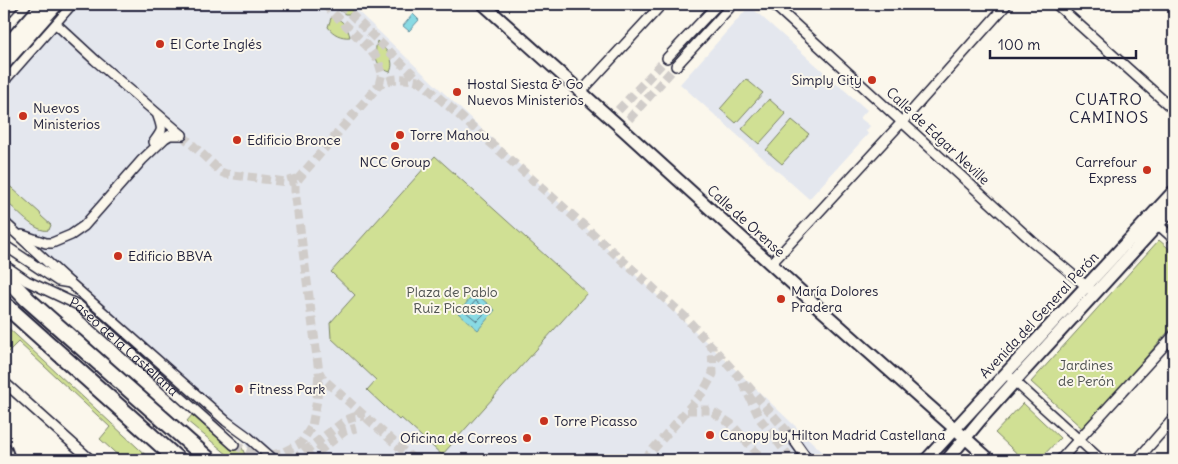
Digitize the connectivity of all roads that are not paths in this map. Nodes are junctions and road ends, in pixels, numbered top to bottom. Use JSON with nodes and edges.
{"nodes":[{"id":1,"x":28,"y":4,"type":"edge"},
{"id":2,"x":43,"y":4,"type":"edge"},
{"id":3,"x":57,"y":4,"type":"edge"},
{"id":4,"x":72,"y":4,"type":"edge"},
{"id":5,"x":483,"y":4,"type":"edge"},
{"id":6,"x":662,"y":4,"type":"edge"},
{"id":7,"x":718,"y":4,"type":"edge"},
{"id":8,"x":733,"y":4,"type":"edge"},
{"id":9,"x":773,"y":4,"type":"edge"},
{"id":10,"x":1007,"y":4,"type":"edge"},
{"id":11,"x":1056,"y":4,"type":"edge"},
{"id":12,"x":55,"y":23,"type":"junction"},
{"id":13,"x":4,"y":31,"type":"edge"},
{"id":14,"x":4,"y":48,"type":"edge"},
{"id":15,"x":667,"y":58,"type":"tunnel mouth"},
{"id":16,"x":4,"y":64,"type":"edge"},
{"id":17,"x":676,"y":66,"type":"tunnel mouth"},
{"id":18,"x":4,"y":81,"type":"edge"},
{"id":19,"x":581,"y":92,"type":"junction"},
{"id":20,"x":1174,"y":110,"type":"edge"},
{"id":21,"x":157,"y":114,"type":"junction"},
{"id":22,"x":902,"y":122,"type":"junction"},
{"id":23,"x":142,"y":160,"type":"junction"},
{"id":24,"x":1174,"y":190,"type":"edge"},
{"id":25,"x":1174,"y":208,"type":"edge"},
{"id":26,"x":1154,"y":221,"type":"junction"},
{"id":27,"x":4,"y":222,"type":"edge"},
{"id":28,"x":17,"y":234,"type":"junction"},
{"id":29,"x":1174,"y":239,"type":"edge"},
{"id":30,"x":4,"y":246,"type":"edge"},
{"id":31,"x":771,"y":264,"type":"junction"},
{"id":32,"x":4,"y":265,"type":"edge"},
{"id":33,"x":4,"y":275,"type":"edge"},
{"id":34,"x":70,"y":283,"type":"junction"},
{"id":35,"x":1091,"y":290,"type":"junction"},
{"id":36,"x":4,"y":304,"type":"edge"},
{"id":37,"x":1174,"y":336,"type":"edge"},
{"id":38,"x":1010,"y":377,"type":"junction"},
{"id":39,"x":4,"y":382,"type":"edge"},
{"id":40,"x":1174,"y":418,"type":"edge"},
{"id":41,"x":954,"y":429,"type":"junction"},
{"id":42,"x":791,"y":436,"type":"tunnel mouth"},
{"id":43,"x":966,"y":438,"type":"junction"},
{"id":44,"x":1079,"y":440,"type":"junction"},
{"id":45,"x":234,"y":445,"type":"tunnel mouth"},
{"id":46,"x":91,"y":460,"type":"edge"},
{"id":47,"x":178,"y":460,"type":"edge"},
{"id":48,"x":210,"y":460,"type":"edge"},
{"id":49,"x":274,"y":460,"type":"edge"},
{"id":50,"x":808,"y":460,"type":"edge"},
{"id":51,"x":926,"y":460,"type":"edge"},
{"id":52,"x":947,"y":460,"type":"edge"},
{"id":53,"x":990,"y":460,"type":"edge"},
{"id":54,"x":1060,"y":460,"type":"edge"},
{"id":55,"x":1101,"y":460,"type":"edge"},
{"id":56,"x":1137,"y":460,"type":"edge"}],
"edges":[{"from":1,"to":13,"type":"street"},
{"from":2,"to":14,"type":"main road","bridge":true},
{"from":3,"to":16,"type":"main road","bridge":true},
{"from":4,"to":12,"type":"street"},
{"from":5,"to":19,"type":"street","name":"Calle de Orense"},
{"from":6,"to":19,"type":"street"},
{"from":7,"to":15,"type":"street"},
{"from":8,"to":17,"type":"street"},
{"from":9,"to":22,"type":"street","name":"Calle de Edgar Neville"},
{"from":10,"to":22,"type":"street"},
{"from":11,"to":20,"type":"street"},
{"from":12,"to":18,"type":"street"},
{"from":12,"to":21,"type":"street","name":"Paseo de la Castellana"},
{"from":19,"to":31,"type":"street","name":"Calle de Orense"},
{"from":21,"to":23,"type":"street","name":"Paseo de la Castellana"},
{"from":21,"to":23,"type":"street","name":"Paseo de la Castellana"},
{"from":22,"to":31,"type":"street"},
{"from":22,"to":35,"type":"street","name":"Calle de Edgar Neville"},
{"from":23,"to":28,"type":"street","name":"Paseo de la Castellana"},
{"from":24,"to":26,"type":"street","name":"Avenida del General Perón"},
{"from":25,"to":26,"type":"street","name":"Avenida del General Perón"},
{"from":26,"to":29,"type":"street"},
{"from":26,"to":35,"type":"street","name":"Avenida del General Perón"},
{"from":27,"to":28,"type":"street","name":"Paseo de la Castellana"},
{"from":28,"to":34,"type":"street","name":"Paseo de la Castellana"},
{"from":30,"to":34,"type":"street","name":"Paseo de la Castellana"},
{"from":31,"to":41,"type":"street","name":"Calle de Orense"},
{"from":32,"to":45,"type":"street","name":"Paseo de la Castellana"},
{"from":33,"to":48,"type":"highway","name":"Paseo de la Castellana"},
{"from":34,"to":49,"type":"street","name":"Paseo de la Castellana"},
{"from":35,"to":38,"type":"street","name":"Avenida del General Perón"},
{"from":36,"to":47,"type":"highway"},
{"from":37,"to":44,"type":"street"},
{"from":38,"to":41,"type":"street","name":"Avenida del General Perón"},
{"from":38,"to":43,"type":"street","name":"Avenida del General Perón"},
{"from":38,"to":44,"type":"street"},
{"from":39,"to":46,"type":"street"},
{"from":40,"to":56,"type":"street"},
{"from":41,"to":43,"type":"street","name":"Calle de Orense"},
{"from":41,"to":51,"type":"street","name":"Avenida del General Perón"},
{"from":42,"to":50,"type":"street"},
{"from":43,"to":52,"type":"street","name":"Avenida del General Perón"},
{"from":43,"to":53,"type":"street","name":"Calle de Orense"},
{"from":44,"to":54,"type":"street"},
{"from":44,"to":55,"type":"street"}]}
